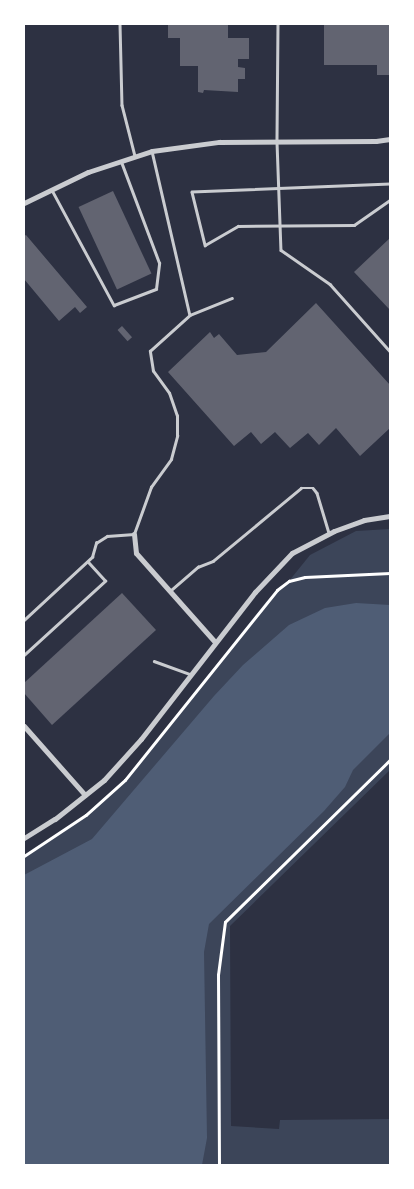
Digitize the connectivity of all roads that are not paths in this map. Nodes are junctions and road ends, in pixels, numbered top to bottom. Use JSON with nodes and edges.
{"nodes":[{"id":1,"x":120,"y":24,"type":"edge"},
{"id":2,"x":278,"y":24,"type":"edge"},
{"id":3,"x":390,"y":139,"type":"edge"},
{"id":4,"x":277,"y":142,"type":"junction"},
{"id":5,"x":152,"y":151,"type":"junction"},
{"id":6,"x":135,"y":156,"type":"junction"},
{"id":7,"x":120,"y":160,"type":"junction"},
{"id":8,"x":390,"y":184,"type":"edge"},
{"id":9,"x":51,"y":189,"type":"junction"},
{"id":10,"x":279,"y":189,"type":"junction"},
{"id":11,"x":390,"y":200,"type":"edge"},
{"id":12,"x":24,"y":203,"type":"edge"},
{"id":13,"x":280,"y":225,"type":"junction"},
{"id":14,"x":232,"y":298,"type":"dead end"},
{"id":15,"x":190,"y":315,"type":"junction"},
{"id":16,"x":390,"y":351,"type":"edge"},
{"id":17,"x":390,"y":516,"type":"edge"},
{"id":18,"x":329,"y":533,"type":"junction"},
{"id":19,"x":134,"y":534,"type":"junction"},
{"id":20,"x":87,"y":561,"type":"junction"},
{"id":21,"x":170,"y":591,"type":"junction"},
{"id":22,"x":24,"y":620,"type":"edge"},
{"id":23,"x":215,"y":642,"type":"junction"},
{"id":24,"x":24,"y":655,"type":"edge"},
{"id":25,"x":154,"y":661,"type":"dead end"},
{"id":26,"x":191,"y":674,"type":"junction"},
{"id":27,"x":24,"y":726,"type":"edge"},
{"id":28,"x":85,"y":795,"type":"junction"},
{"id":29,"x":24,"y":838,"type":"edge"}],
"edges":[{"from":1,"to":6,"type":"lane"},
{"from":2,"to":4,"type":"lane"},
{"from":3,"to":4,"type":"street"},
{"from":4,"to":5,"type":"street"},
{"from":4,"to":10,"type":"lane"},
{"from":5,"to":6,"type":"street"},
{"from":5,"to":15,"type":"lane"},
{"from":6,"to":7,"type":"street"},
{"from":7,"to":9,"type":"street"},
{"from":7,"to":9,"type":"lane"},
{"from":8,"to":10,"type":"lane"},
{"from":9,"to":12,"type":"street"},
{"from":10,"to":13,"type":"lane"},
{"from":10,"to":13,"type":"lane"},
{"from":11,"to":13,"type":"lane"},
{"from":13,"to":16,"type":"lane"},
{"from":14,"to":15,"type":"lane"},
{"from":15,"to":19,"type":"lane"},
{"from":17,"to":18,"type":"street"},
{"from":18,"to":21,"type":"lane"},
{"from":18,"to":23,"type":"street"},
{"from":19,"to":20,"type":"lane"},
{"from":19,"to":21,"type":"street"},
{"from":20,"to":22,"type":"lane"},
{"from":20,"to":24,"type":"lane"},
{"from":21,"to":23,"type":"street"},
{"from":23,"to":26,"type":"street"},
{"from":25,"to":26,"type":"lane"},
{"from":26,"to":28,"type":"street"},
{"from":27,"to":28,"type":"street"},
{"from":28,"to":29,"type":"street"}]}
